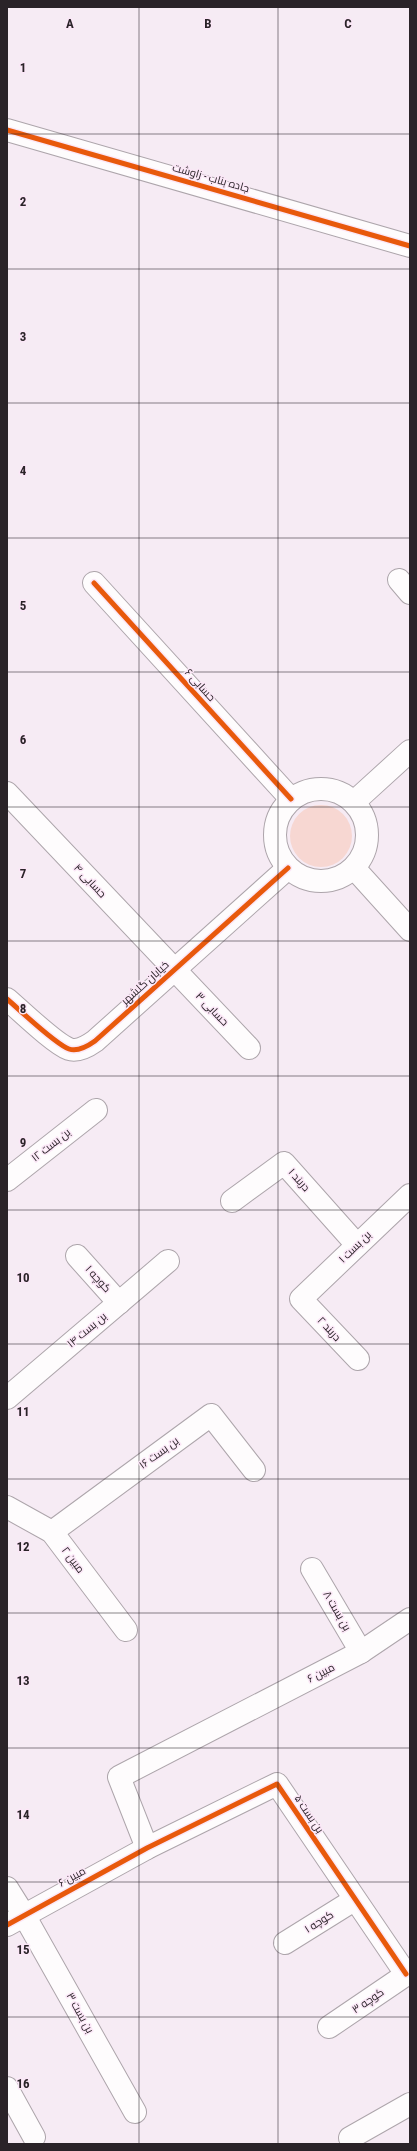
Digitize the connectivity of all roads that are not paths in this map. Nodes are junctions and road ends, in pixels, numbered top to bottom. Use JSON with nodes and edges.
{"nodes":[{"id":1,"x":7,"y":130,"type":"edge"},
{"id":2,"x":410,"y":246,"type":"edge"},
{"id":3,"x":94,"y":583,"type":"dead end"},
{"id":4,"x":410,"y":750,"type":"edge"},
{"id":5,"x":7,"y":793,"type":"edge"},
{"id":6,"x":291,"y":799,"type":"junction"},
{"id":7,"x":354,"y":802,"type":"junction"},
{"id":8,"x":288,"y":868,"type":"junction"},
{"id":9,"x":354,"y":868,"type":"junction"},
{"id":10,"x":410,"y":930,"type":"edge"},
{"id":11,"x":174,"y":970,"type":"junction"},
{"id":12,"x":7,"y":999,"type":"edge"},
{"id":13,"x":249,"y":1048,"type":"dead end"},
{"id":14,"x":96,"y":1110,"type":"dead end"},
{"id":15,"x":7,"y":1180,"type":"edge"},
{"id":16,"x":410,"y":1195,"type":"edge"},
{"id":17,"x":232,"y":1200,"type":"dead end"},
{"id":18,"x":357,"y":1245,"type":"junction"},
{"id":19,"x":77,"y":1256,"type":"dead end"},
{"id":20,"x":168,"y":1261,"type":"dead end"},
{"id":21,"x":301,"y":1299,"type":"joint"},
{"id":22,"x":120,"y":1303,"type":"junction"},
{"id":23,"x":358,"y":1359,"type":"dead end"},
{"id":24,"x":7,"y":1398,"type":"edge"},
{"id":25,"x":254,"y":1470,"type":"dead end"},
{"id":26,"x":7,"y":1507,"type":"edge"},
{"id":27,"x":52,"y":1532,"type":"junction"},
{"id":28,"x":312,"y":1569,"type":"dead end"},
{"id":29,"x":410,"y":1619,"type":"edge"},
{"id":30,"x":126,"y":1630,"type":"dead end"},
{"id":31,"x":361,"y":1652,"type":"junction"},
{"id":32,"x":147,"y":1848,"type":"junction"},
{"id":33,"x":7,"y":1888,"type":"edge"},
{"id":34,"x":354,"y":1900,"type":"junction"},
{"id":35,"x":16,"y":1920,"type":"edge"},
{"id":36,"x":285,"y":1944,"type":"dead end"},
{"id":37,"x":408,"y":1973,"type":"edge"},
{"id":38,"x":330,"y":2027,"type":"dead end"},
{"id":39,"x":7,"y":2088,"type":"edge"},
{"id":40,"x":409,"y":2107,"type":"edge"},
{"id":41,"x":135,"y":2112,"type":"dead end"},
{"id":42,"x":34,"y":2137,"type":"dead end"},
{"id":43,"x":350,"y":2138,"type":"dead end"}],
"edges":[{"from":1,"to":2,"type":"street","name":"جاده بناب - زاوشت"},
{"from":3,"to":6,"type":"street","name":"حسابی ۶"},
{"from":4,"to":7,"type":"street"},
{"from":5,"to":11,"type":"street","name":"حسابی ۴"},
{"from":6,"to":7,"type":"street"},
{"from":6,"to":8,"type":"street"},
{"from":7,"to":9,"type":"street"},
{"from":8,"to":9,"type":"street"},
{"from":8,"to":11,"type":"street","name":"خیابان گلشهر"},
{"from":9,"to":10,"type":"street"},
{"from":11,"to":12,"type":"street","name":"خیابان گلشهر"},
{"from":11,"to":13,"type":"street","name":"حسابی ۳"},
{"from":14,"to":15,"type":"street","name":"بن بست ۱۲"},
{"from":16,"to":18,"type":"street","name":"بن بست ۱"},
{"from":17,"to":18,"type":"street","name":"دربند ۱"},
{"from":18,"to":21,"type":"street","name":"بن بست ۱"},
{"from":19,"to":22,"type":"street","name":"کوچه ۱"},
{"from":20,"to":22,"type":"street","name":"بن بست ۱۴"},
{"from":21,"to":23,"type":"street","name":"دربند ۲"},
{"from":22,"to":24,"type":"street","name":"بن بست ۱۴"},
{"from":25,"to":27,"type":"street","name":"بن بست ۱۶"},
{"from":26,"to":27,"type":"street","name":"مبین ۲"},
{"from":27,"to":30,"type":"street","name":"مبین ۲"},
{"from":28,"to":31,"type":"street","name":"بن بست ۸"},
{"from":29,"to":31,"type":"street","name":"مبین ۶"},
{"from":31,"to":32,"type":"street","name":"مبین ۶"},
{"from":32,"to":34,"type":"street","name":"بن بست ۵"},
{"from":32,"to":35,"type":"street","name":"مبین ۶"},
{"from":33,"to":35,"type":"street","name":"بن بست ۳"},
{"from":34,"to":36,"type":"street","name":"کوچه ۱"},
{"from":34,"to":37,"type":"street","name":"بن بست ۵"},
{"from":35,"to":41,"type":"street","name":"بن بست ۳"},
{"from":37,"to":38,"type":"street","name":"کوچه ۳"},
{"from":39,"to":42,"type":"street"},
{"from":40,"to":43,"type":"street"}]}
